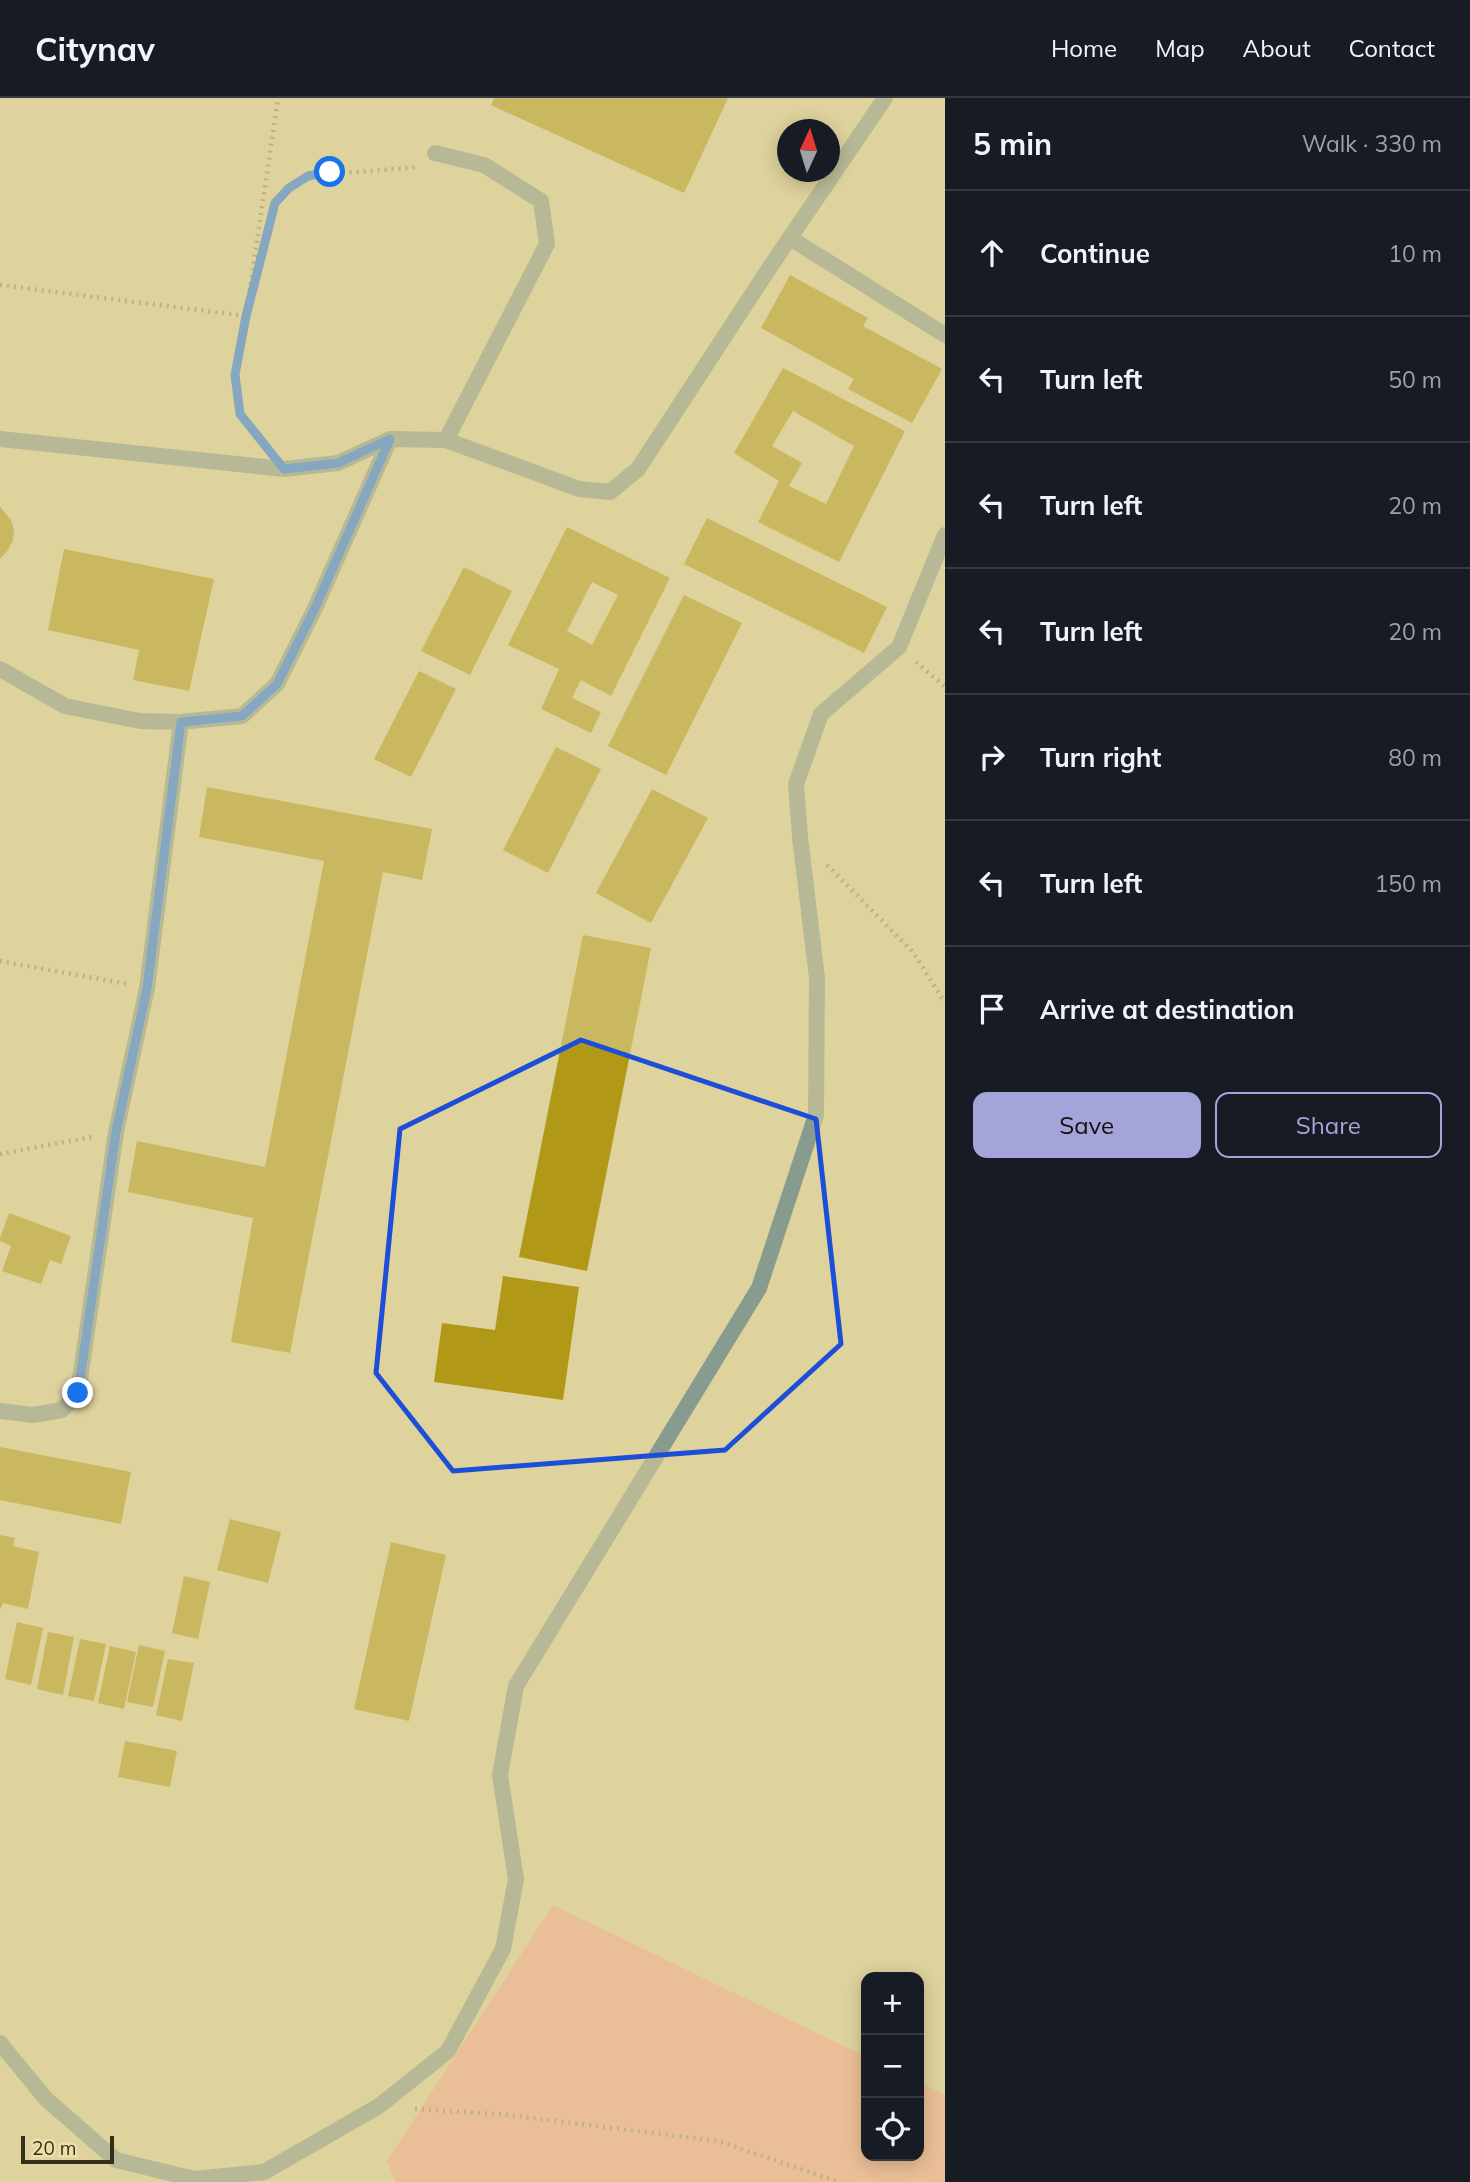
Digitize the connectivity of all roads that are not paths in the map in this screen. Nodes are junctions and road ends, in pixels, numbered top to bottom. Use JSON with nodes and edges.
{"nodes":[{"id":1,"x":886,"y":98,"type":"edge"},
{"id":2,"x":435,"y":153,"type":"road end"},
{"id":3,"x":790,"y":238,"type":"junction"},
{"id":4,"x":945,"y":335,"type":"edge"},
{"id":5,"x":0,"y":439,"type":"edge"},
{"id":6,"x":390,"y":439,"type":"junction"},
{"id":7,"x":446,"y":440,"type":"junction"},
{"id":8,"x":945,"y":535,"type":"edge"},
{"id":9,"x":0,"y":669,"type":"edge"},
{"id":10,"x":181,"y":722,"type":"junction"},
{"id":11,"x":0,"y":1411,"type":"edge"},
{"id":12,"x":0,"y":2043,"type":"edge"},
{"id":13,"x":266,"y":2177,"type":"edge"}],
"edges":[{"from":1,"to":3,"type":"lane"},
{"from":2,"to":7,"type":"lane"},
{"from":3,"to":4,"type":"lane"},
{"from":3,"to":7,"type":"lane"},
{"from":5,"to":6,"type":"lane"},
{"from":6,"to":7,"type":"lane"},
{"from":6,"to":10,"type":"lane"},
{"from":8,"to":13,"type":"lane"},
{"from":9,"to":10,"type":"lane"},
{"from":10,"to":11,"type":"lane"},
{"from":12,"to":13,"type":"lane"}]}
